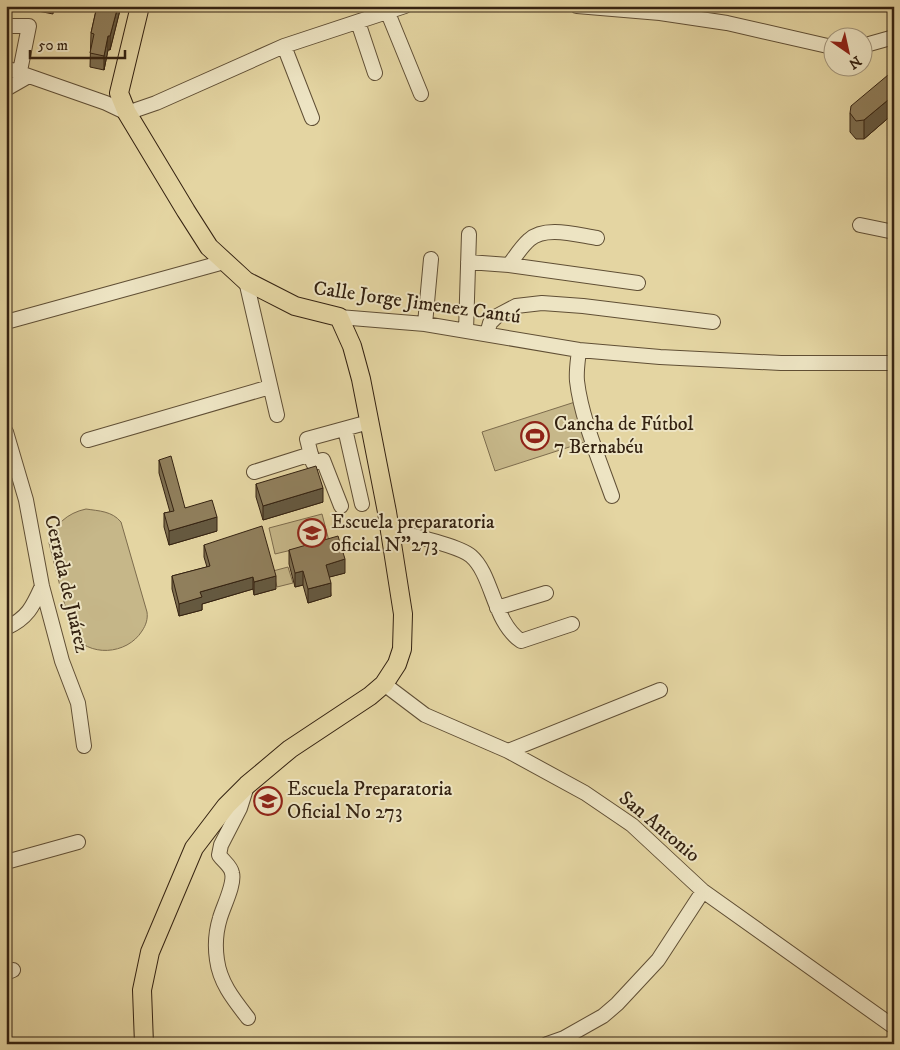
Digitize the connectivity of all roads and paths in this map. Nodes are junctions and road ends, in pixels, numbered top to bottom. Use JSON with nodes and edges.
{"nodes":[{"id":1,"x":140,"y":6,"type":"edge"},
{"id":2,"x":405,"y":6,"type":"edge"},
{"id":3,"x":577,"y":6,"type":"edge"},
{"id":4,"x":388,"y":13,"type":"junction"},
{"id":5,"x":358,"y":22,"type":"junction"},
{"id":6,"x":6,"y":26,"type":"edge"},
{"id":7,"x":894,"y":38,"type":"edge"},
{"id":8,"x":872,"y":44,"type":"edge"},
{"id":9,"x":822,"y":45,"type":"edge"},
{"id":10,"x":284,"y":46,"type":"junction"},
{"id":11,"x":17,"y":73,"type":"edge"},
{"id":12,"x":375,"y":73,"type":"dead end"},
{"id":13,"x":6,"y":90,"type":"edge"},
{"id":14,"x":421,"y":94,"type":"dead end"},
{"id":15,"x":127,"y":113,"type":"junction"},
{"id":16,"x":312,"y":118,"type":"dead end"},
{"id":17,"x":860,"y":225,"type":"dead end"},
{"id":18,"x":894,"y":232,"type":"edge"},
{"id":19,"x":469,"y":234,"type":"dead end"},
{"id":20,"x":597,"y":238,"type":"dead end"},
{"id":21,"x":431,"y":259,"type":"dead end"},
{"id":22,"x":224,"y":262,"type":"junction"},
{"id":23,"x":468,"y":262,"type":"junction"},
{"id":24,"x":509,"y":265,"type":"junction"},
{"id":25,"x":246,"y":281,"type":"junction"},
{"id":26,"x":638,"y":283,"type":"dead end"},
{"id":27,"x":339,"y":317,"type":"junction"},
{"id":28,"x":6,"y":322,"type":"edge"},
{"id":29,"x":714,"y":322,"type":"dead end"},
{"id":30,"x":425,"y":324,"type":"junction"},
{"id":31,"x":466,"y":330,"type":"junction"},
{"id":32,"x":487,"y":334,"type":"junction"},
{"id":33,"x":579,"y":350,"type":"junction"},
{"id":34,"x":894,"y":363,"type":"edge"},
{"id":35,"x":270,"y":387,"type":"junction"},
{"id":36,"x":276,"y":415,"type":"dead end"},
{"id":37,"x":369,"y":422,"type":"junction"},
{"id":38,"x":345,"y":428,"type":"junction"},
{"id":39,"x":6,"y":432,"type":"edge"},
{"id":40,"x":88,"y":440,"type":"dead end"},
{"id":41,"x":311,"y":454,"type":"junction"},
{"id":42,"x":254,"y":472,"type":"dead end"},
{"id":43,"x":612,"y":496,"type":"dead end"},
{"id":44,"x":362,"y":504,"type":"dead end"},
{"id":45,"x":341,"y":506,"type":"dead end"},
{"id":46,"x":390,"y":530,"type":"junction"},
{"id":47,"x":42,"y":586,"type":"junction"},
{"id":48,"x":546,"y":593,"type":"dead end"},
{"id":49,"x":497,"y":608,"type":"junction"},
{"id":50,"x":572,"y":624,"type":"dead end"},
{"id":51,"x":6,"y":628,"type":"edge"},
{"id":52,"x":384,"y":684,"type":"junction"},
{"id":53,"x":660,"y":690,"type":"dead end"},
{"id":54,"x":84,"y":746,"type":"dead end"},
{"id":55,"x":508,"y":751,"type":"junction"},
{"id":56,"x":247,"y":785,"type":"junction"},
{"id":57,"x":78,"y":842,"type":"dead end"},
{"id":58,"x":6,"y":862,"type":"edge"},
{"id":59,"x":703,"y":892,"type":"junction"},
{"id":60,"x":248,"y":1018,"type":"dead end"},
{"id":61,"x":894,"y":1027,"type":"edge"},
{"id":62,"x":144,"y":1044,"type":"edge"},
{"id":63,"x":547,"y":1044,"type":"edge"}],
"edges":[{"from":1,"to":15,"type":"main road","name":"Calle Jorge Jimenez Cantú"},
{"from":2,"to":4,"type":"street"},
{"from":3,"to":9,"type":"street"},
{"from":4,"to":5,"type":"street"},
{"from":4,"to":14,"type":"street"},
{"from":5,"to":10,"type":"street"},
{"from":5,"to":12,"type":"street"},
{"from":6,"to":11,"type":"street"},
{"from":7,"to":8,"type":"street"},
{"from":10,"to":15,"type":"street"},
{"from":10,"to":16,"type":"street"},
{"from":11,"to":13,"type":"street"},
{"from":11,"to":15,"type":"street"},
{"from":15,"to":22,"type":"main road","name":"Calle Jorge Jimenez Cantú"},
{"from":17,"to":18,"type":"street"},
{"from":19,"to":23,"type":"street"},
{"from":20,"to":24,"type":"street"},
{"from":21,"to":30,"type":"street"},
{"from":22,"to":25,"type":"main road","name":"Calle Jorge Jimenez Cantú"},
{"from":22,"to":28,"type":"street"},
{"from":23,"to":24,"type":"street"},
{"from":23,"to":31,"type":"street"},
{"from":24,"to":26,"type":"street"},
{"from":25,"to":27,"type":"main road","name":"Calle Jorge Jimenez Cantú"},
{"from":25,"to":35,"type":"street"},
{"from":27,"to":30,"type":"street","name":"Calle Jorge Jimenez Cantú"},
{"from":27,"to":37,"type":"main road"},
{"from":29,"to":32,"type":"street"},
{"from":30,"to":31,"type":"street","name":"Calle Jorge Jimenez Cantú"},
{"from":31,"to":32,"type":"street","name":"Calle Jorge Jimenez Cantú"},
{"from":32,"to":33,"type":"street","name":"Calle Jorge Jimenez Cantú"},
{"from":33,"to":34,"type":"street","name":"Calle Jorge Jimenez Cantú"},
{"from":33,"to":43,"type":"street"},
{"from":35,"to":36,"type":"street"},
{"from":35,"to":40,"type":"street"},
{"from":37,"to":38,"type":"street"},
{"from":37,"to":46,"type":"main road"},
{"from":38,"to":41,"type":"street"},
{"from":38,"to":44,"type":"street"},
{"from":39,"to":47,"type":"street","name":"Cerrada de Juárez"},
{"from":41,"to":42,"type":"street"},
{"from":41,"to":45,"type":"street"},
{"from":46,"to":49,"type":"street"},
{"from":46,"to":52,"type":"main road"},
{"from":47,"to":51,"type":"street"},
{"from":47,"to":54,"type":"street","name":"Cerrada de Juárez"},
{"from":48,"to":49,"type":"street"},
{"from":49,"to":50,"type":"street"},
{"from":52,"to":55,"type":"street","name":"San Antonio"},
{"from":52,"to":56,"type":"main road"},
{"from":53,"to":55,"type":"street"},
{"from":55,"to":59,"type":"street","name":"San Antonio"},
{"from":56,"to":60,"type":"street"},
{"from":56,"to":62,"type":"main road"},
{"from":57,"to":58,"type":"street"},
{"from":59,"to":61,"type":"street","name":"San Antonio"},
{"from":59,"to":63,"type":"street"}]}
